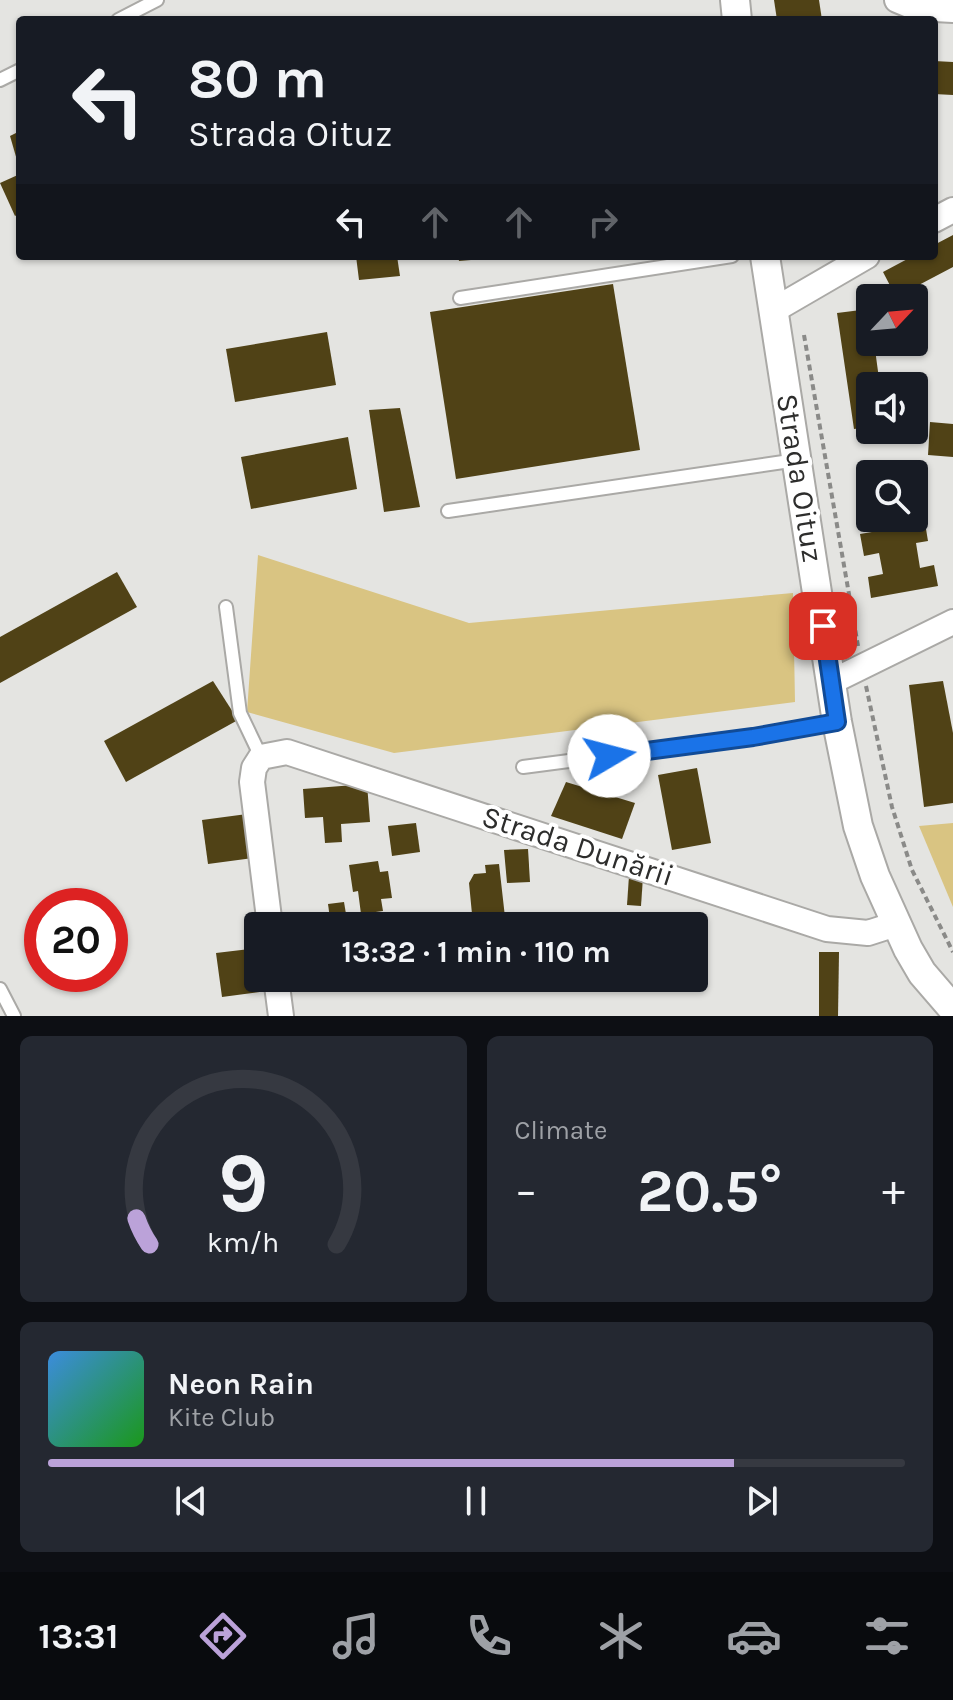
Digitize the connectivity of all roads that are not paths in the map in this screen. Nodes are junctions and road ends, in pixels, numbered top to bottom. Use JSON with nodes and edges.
{"nodes":[{"id":1,"x":157,"y":0,"type":"edge"},
{"id":2,"x":897,"y":0,"type":"edge"},
{"id":3,"x":953,"y":10,"type":"edge"},
{"id":4,"x":126,"y":16,"type":"edge"},
{"id":5,"x":706,"y":260,"type":"edge"},
{"id":6,"x":767,"y":260,"type":"edge"},
{"id":7,"x":860,"y":260,"type":"edge"},
{"id":8,"x":460,"y":298,"type":"dead end"},
{"id":9,"x":785,"y":303,"type":"junction"},
{"id":10,"x":797,"y":460,"type":"junction"},
{"id":11,"x":448,"y":511,"type":"dead end"},
{"id":12,"x":226,"y":607,"type":"dead end"},
{"id":13,"x":953,"y":622,"type":"edge"},
{"id":14,"x":831,"y":682,"type":"junction"},
{"id":15,"x":837,"y":722,"type":"junction"},
{"id":16,"x":261,"y":757,"type":"junction"},
{"id":17,"x":523,"y":767,"type":"dead end"},
{"id":18,"x":268,"y":912,"type":"edge"},
{"id":19,"x":896,"y":924,"type":"junction"},
{"id":20,"x":922,"y":973,"type":"junction"},
{"id":21,"x":0,"y":989,"type":"edge"},
{"id":22,"x":278,"y":992,"type":"edge"},
{"id":23,"x":953,"y":1009,"type":"edge"},
{"id":24,"x":14,"y":1016,"type":"edge"},
{"id":25,"x":281,"y":1016,"type":"edge"},
{"id":26,"x":937,"y":1016,"type":"edge"}],
"edges":[{"from":1,"to":4,"type":"lane"},
{"from":2,"to":3,"type":"street"},
{"from":5,"to":8,"type":"lane"},
{"from":6,"to":9,"type":"street","name":"Strada Oituz"},
{"from":7,"to":9,"type":"street"},
{"from":9,"to":10,"type":"street","name":"Strada Oituz"},
{"from":10,"to":11,"type":"lane"},
{"from":10,"to":14,"type":"street","name":"Strada Oituz"},
{"from":12,"to":16,"type":"lane"},
{"from":13,"to":14,"type":"street"},
{"from":14,"to":15,"type":"street","name":"Strada Oituz"},
{"from":15,"to":17,"type":"lane"},
{"from":15,"to":19,"type":"street","name":"Strada Oituz"},
{"from":16,"to":18,"type":"street"},
{"from":16,"to":19,"type":"street","name":"Strada Dunării"},
{"from":19,"to":20,"type":"street","name":"Strada Oituz"},
{"from":20,"to":23,"type":"street","name":"Strada Oituz"},
{"from":20,"to":26,"type":"street","name":"Strada Oituz"},
{"from":21,"to":24,"type":"lane"},
{"from":22,"to":25,"type":"street"}]}
